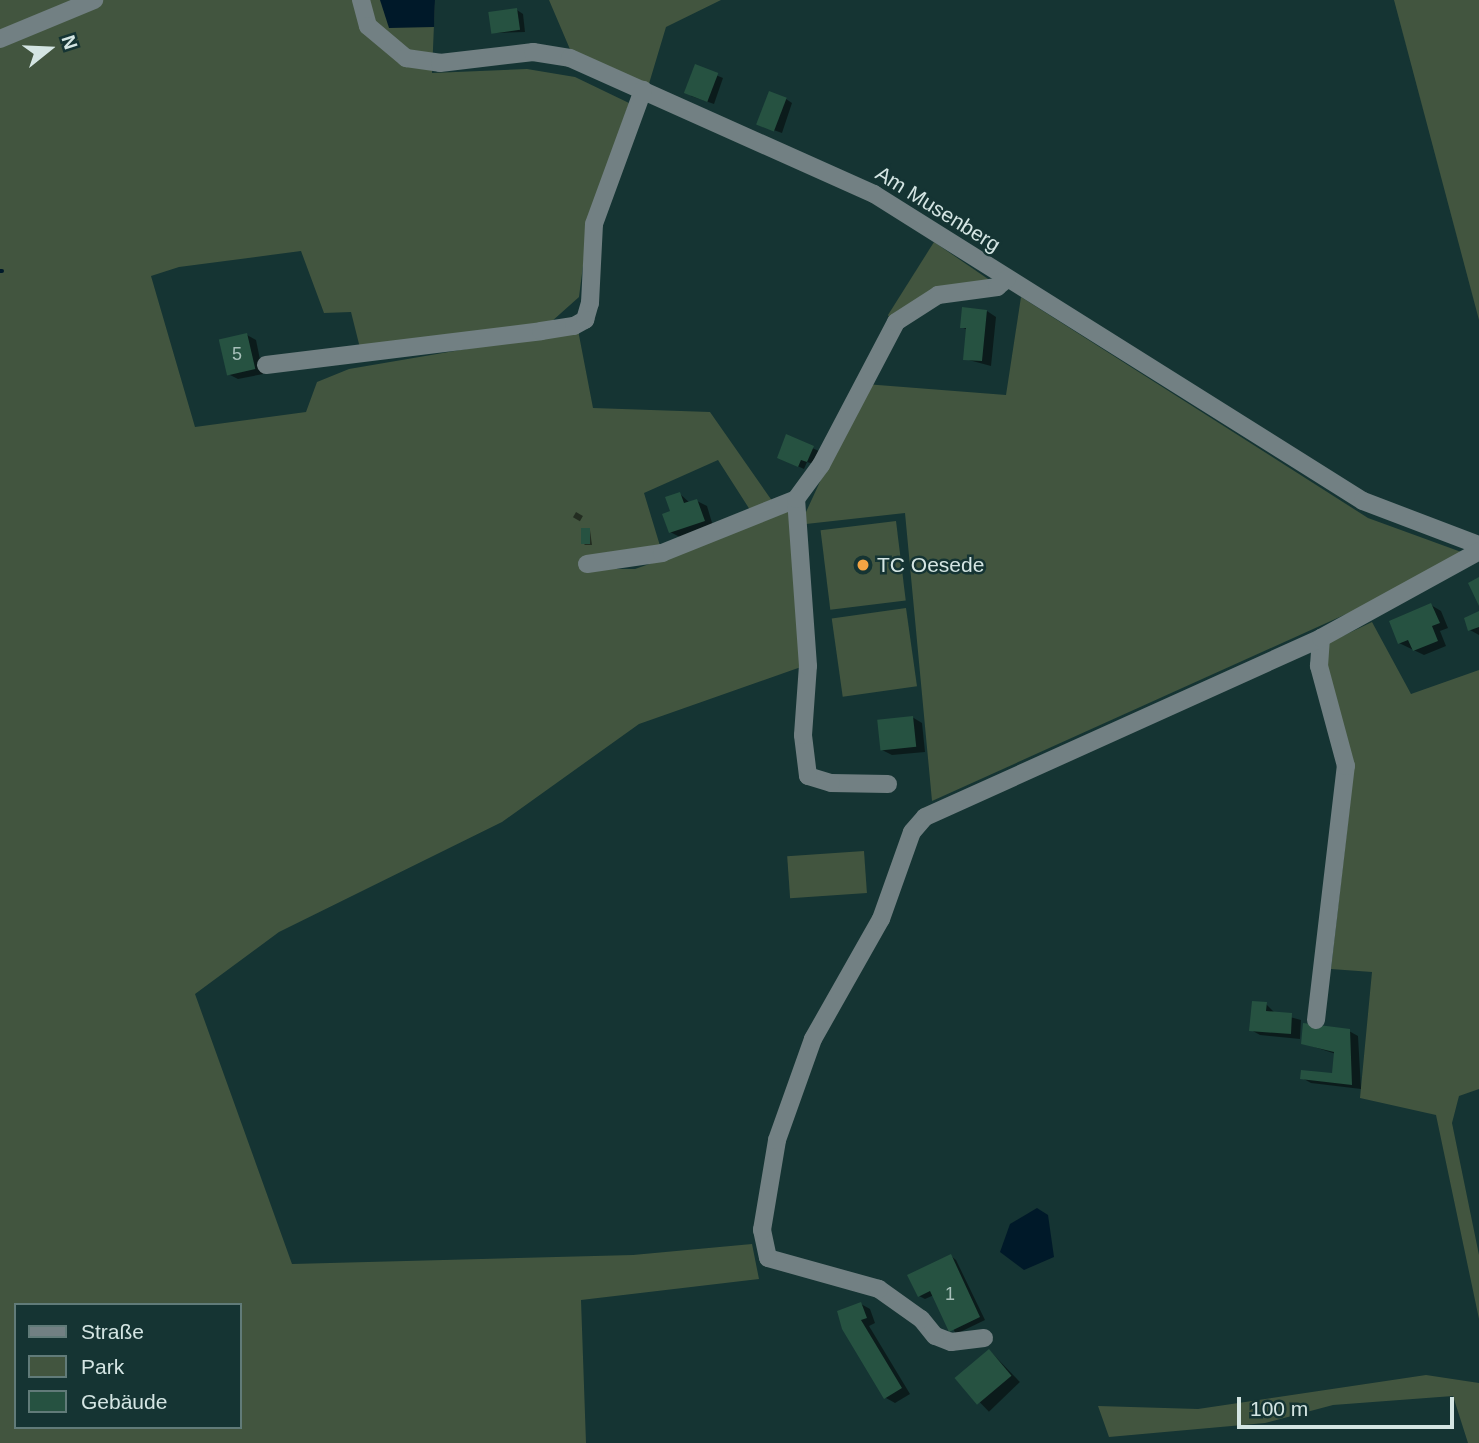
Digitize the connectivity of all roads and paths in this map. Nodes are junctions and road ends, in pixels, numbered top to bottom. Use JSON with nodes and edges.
{"nodes":[{"id":1,"x":94,"y":0,"type":"edge"},
{"id":2,"x":361,"y":0,"type":"edge"},
{"id":3,"x":0,"y":39,"type":"edge"},
{"id":4,"x":643,"y":90,"type":"junction"},
{"id":5,"x":1007,"y":279,"type":"junction"},
{"id":6,"x":266,"y":365,"type":"dead end"},
{"id":7,"x":796,"y":499,"type":"junction"},
{"id":8,"x":1479,"y":545,"type":"edge"},
{"id":9,"x":1479,"y":551,"type":"edge"},
{"id":10,"x":587,"y":565,"type":"dead end"},
{"id":11,"x":1321,"y":638,"type":"junction"},
{"id":12,"x":888,"y":784,"type":"dead end"},
{"id":13,"x":1316,"y":1020,"type":"dead end"},
{"id":14,"x":985,"y":1338,"type":"dead end"}],
"edges":[{"from":1,"to":3,"type":"street"},
{"from":2,"to":4,"type":"street","name":"Am Musenberg"},
{"from":4,"to":5,"type":"street","name":"Am Musenberg"},
{"from":4,"to":6,"type":"street"},
{"from":5,"to":7,"type":"street"},
{"from":5,"to":8,"type":"street","name":"Am Musenberg"},
{"from":7,"to":10,"type":"street"},
{"from":7,"to":12,"type":"street"},
{"from":9,"to":11,"type":"street"},
{"from":11,"to":13,"type":"street"},
{"from":11,"to":14,"type":"street"}]}
